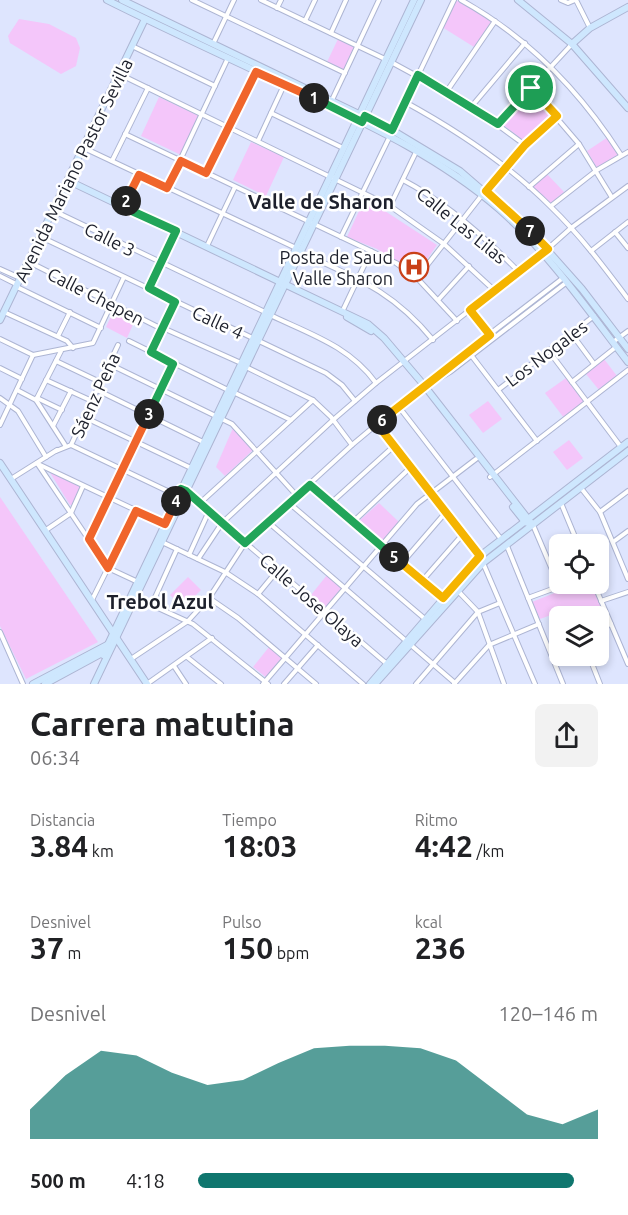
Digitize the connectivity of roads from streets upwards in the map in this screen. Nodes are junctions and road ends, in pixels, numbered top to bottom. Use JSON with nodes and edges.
{"nodes":[{"id":1,"x":107,"y":0,"type":"edge"},
{"id":2,"x":122,"y":0,"type":"edge"},
{"id":3,"x":192,"y":0,"type":"edge"},
{"id":4,"x":234,"y":0,"type":"edge"},
{"id":5,"x":261,"y":0,"type":"edge"},
{"id":6,"x":281,"y":0,"type":"edge"},
{"id":7,"x":315,"y":0,"type":"edge"},
{"id":8,"x":346,"y":0,"type":"edge"},
{"id":9,"x":379,"y":0,"type":"edge"},
{"id":10,"x":414,"y":0,"type":"edge"},
{"id":11,"x":421,"y":0,"type":"edge"},
{"id":12,"x":454,"y":0,"type":"edge"},
{"id":13,"x":461,"y":0,"type":"edge"},
{"id":14,"x":518,"y":0,"type":"edge"},
{"id":15,"x":561,"y":0,"type":"edge"},
{"id":16,"x":575,"y":0,"type":"edge"},
{"id":17,"x":200,"y":2,"type":"edge"},
{"id":18,"x":628,"y":7,"type":"edge"},
{"id":19,"x":277,"y":8,"type":"junction"},
{"id":20,"x":226,"y":16,"type":"junction"},
{"id":21,"x":145,"y":19,"type":"junction"},
{"id":22,"x":305,"y":21,"type":"junction"},
{"id":23,"x":495,"y":21,"type":"junction"},
{"id":24,"x":590,"y":28,"type":"junction"},
{"id":25,"x":331,"y":33,"type":"junction"},
{"id":26,"x":525,"y":43,"type":"junction"},
{"id":27,"x":572,"y":44,"type":"junction"},
{"id":28,"x":132,"y":46,"type":"junction"},
{"id":29,"x":358,"y":46,"type":"junction"},
{"id":30,"x":211,"y":47,"type":"junction"},
{"id":31,"x":228,"y":58,"type":"junction"},
{"id":32,"x":388,"y":61,"type":"junction"},
{"id":33,"x":550,"y":66,"type":"junction"},
{"id":34,"x":256,"y":72,"type":"junction"},
{"id":35,"x":345,"y":73,"type":"junction"},
{"id":36,"x":119,"y":74,"type":"junction"},
{"id":37,"x":418,"y":75,"type":"junction"},
{"id":38,"x":284,"y":85,"type":"junction"},
{"id":39,"x":215,"y":86,"type":"junction"},
{"id":40,"x":148,"y":88,"type":"junction"},
{"id":41,"x":531,"y":88,"type":"junction"},
{"id":42,"x":447,"y":91,"type":"junction"},
{"id":43,"x":332,"y":100,"type":"junction"},
{"id":44,"x":405,"y":102,"type":"junction"},
{"id":45,"x":472,"y":106,"type":"junction"},
{"id":46,"x":628,"y":108,"type":"edge"},
{"id":47,"x":271,"y":113,"type":"junction"},
{"id":48,"x":202,"y":114,"type":"junction"},
{"id":49,"x":557,"y":116,"type":"junction"},
{"id":50,"x":361,"y":118,"type":"junction"},
{"id":51,"x":498,"y":124,"type":"junction"},
{"id":52,"x":229,"y":127,"type":"junction"},
{"id":53,"x":391,"y":133,"type":"junction"},
{"id":54,"x":126,"y":134,"type":"junction"},
{"id":55,"x":258,"y":141,"type":"junction"},
{"id":56,"x":579,"y":144,"type":"junction"},
{"id":57,"x":525,"y":145,"type":"junction"},
{"id":58,"x":84,"y":148,"type":"junction"},
{"id":59,"x":344,"y":148,"type":"junction"},
{"id":60,"x":417,"y":151,"type":"junction"},
{"id":61,"x":628,"y":152,"type":"edge"},
{"id":62,"x":621,"y":155,"type":"junction"},
{"id":63,"x":112,"y":161,"type":"junction"},
{"id":64,"x":181,"y":161,"type":"junction"},
{"id":65,"x":506,"y":167,"type":"junction"},
{"id":66,"x":597,"y":170,"type":"junction"},
{"id":67,"x":206,"y":173,"type":"junction"},
{"id":68,"x":139,"y":175,"type":"junction"},
{"id":69,"x":333,"y":177,"type":"junction"},
{"id":70,"x":404,"y":180,"type":"junction"},
{"id":71,"x":68,"y":183,"type":"junction"},
{"id":72,"x":235,"y":186,"type":"junction"},
{"id":73,"x":628,"y":186,"type":"edge"},
{"id":74,"x":529,"y":187,"type":"junction"},
{"id":75,"x":167,"y":188,"type":"junction"},
{"id":76,"x":363,"y":192,"type":"junction"},
{"id":77,"x":484,"y":193,"type":"junction"},
{"id":78,"x":612,"y":196,"type":"junction"},
{"id":79,"x":390,"y":206,"type":"junction"},
{"id":80,"x":551,"y":206,"type":"junction"},
{"id":81,"x":123,"y":207,"type":"junction"},
{"id":82,"x":54,"y":211,"type":"junction"},
{"id":83,"x":222,"y":213,"type":"junction"},
{"id":84,"x":462,"y":220,"type":"junction"},
{"id":85,"x":628,"y":222,"type":"edge"},
{"id":86,"x":311,"y":223,"type":"junction"},
{"id":87,"x":571,"y":228,"type":"junction"},
{"id":88,"x":615,"y":232,"type":"junction"},
{"id":89,"x":175,"y":233,"type":"junction"},
{"id":90,"x":41,"y":237,"type":"junction"},
{"id":91,"x":341,"y":237,"type":"junction"},
{"id":92,"x":444,"y":244,"type":"junction"},
{"id":93,"x":207,"y":246,"type":"junction"},
{"id":94,"x":628,"y":248,"type":"edge"},
{"id":95,"x":298,"y":250,"type":"junction"},
{"id":96,"x":591,"y":250,"type":"junction"},
{"id":97,"x":371,"y":251,"type":"junction"},
{"id":98,"x":545,"y":251,"type":"junction"},
{"id":99,"x":29,"y":262,"type":"junction"},
{"id":100,"x":160,"y":263,"type":"junction"},
{"id":101,"x":469,"y":266,"type":"junction"},
{"id":102,"x":0,"y":269,"type":"edge"},
{"id":103,"x":519,"y":272,"type":"junction"},
{"id":104,"x":0,"y":276,"type":"edge"},
{"id":105,"x":124,"y":277,"type":"junction"},
{"id":106,"x":417,"y":278,"type":"junction"},
{"id":107,"x":358,"y":279,"type":"junction"},
{"id":108,"x":565,"y":280,"type":"junction"},
{"id":109,"x":19,"y":283,"type":"junction"},
{"id":110,"x":282,"y":284,"type":"junction"},
{"id":111,"x":149,"y":288,"type":"junction"},
{"id":112,"x":495,"y":291,"type":"junction"},
{"id":113,"x":439,"y":299,"type":"junction"},
{"id":114,"x":628,"y":299,"type":"edge"},
{"id":115,"x":175,"y":302,"type":"junction"},
{"id":116,"x":112,"y":304,"type":"junction"},
{"id":117,"x":343,"y":310,"type":"junction"},
{"id":118,"x":470,"y":310,"type":"junction"},
{"id":119,"x":4,"y":312,"type":"junction"},
{"id":120,"x":70,"y":312,"type":"junction"},
{"id":121,"x":267,"y":314,"type":"junction"},
{"id":122,"x":594,"y":316,"type":"junction"},
{"id":123,"x":0,"y":320,"type":"edge"},
{"id":124,"x":457,"y":321,"type":"junction"},
{"id":125,"x":101,"y":328,"type":"junction"},
{"id":126,"x":163,"y":329,"type":"junction"},
{"id":127,"x":628,"y":331,"type":"edge"},
{"id":128,"x":571,"y":333,"type":"junction"},
{"id":129,"x":490,"y":335,"type":"junction"},
{"id":130,"x":58,"y":336,"type":"junction"},
{"id":131,"x":619,"y":337,"type":"junction"},
{"id":132,"x":0,"y":339,"type":"edge"},
{"id":133,"x":255,"y":339,"type":"junction"},
{"id":134,"x":432,"y":340,"type":"junction"},
{"id":135,"x":129,"y":341,"type":"dead end"},
{"id":136,"x":615,"y":344,"type":"junction"},
{"id":137,"x":118,"y":345,"type":"dead end"},
{"id":138,"x":74,"y":348,"type":"junction"},
{"id":139,"x":628,"y":349,"type":"edge"},
{"id":140,"x":548,"y":350,"type":"junction"},
{"id":141,"x":61,"y":351,"type":"junction"},
{"id":142,"x":151,"y":352,"type":"junction"},
{"id":143,"x":33,"y":355,"type":"junction"},
{"id":144,"x":471,"y":355,"type":"junction"},
{"id":145,"x":56,"y":361,"type":"junction"},
{"id":146,"x":403,"y":362,"type":"junction"},
{"id":147,"x":628,"y":362,"type":"edge"},
{"id":148,"x":109,"y":364,"type":"junction"},
{"id":149,"x":173,"y":364,"type":"junction"},
{"id":150,"x":594,"y":364,"type":"junction"},
{"id":151,"x":243,"y":365,"type":"junction"},
{"id":152,"x":0,"y":369,"type":"edge"},
{"id":153,"x":628,"y":370,"type":"edge"},
{"id":154,"x":22,"y":379,"type":"junction"},
{"id":155,"x":46,"y":380,"type":"junction"},
{"id":156,"x":100,"y":382,"type":"junction"},
{"id":157,"x":572,"y":382,"type":"junction"},
{"id":158,"x":376,"y":383,"type":"junction"},
{"id":159,"x":423,"y":388,"type":"junction"},
{"id":160,"x":161,"y":389,"type":"junction"},
{"id":161,"x":17,"y":390,"type":"junction"},
{"id":162,"x":97,"y":390,"type":"junction"},
{"id":163,"x":498,"y":390,"type":"junction"},
{"id":164,"x":71,"y":391,"type":"junction"},
{"id":165,"x":231,"y":391,"type":"junction"},
{"id":166,"x":0,"y":398,"type":"edge"},
{"id":167,"x":37,"y":399,"type":"junction"},
{"id":168,"x":313,"y":400,"type":"junction"},
{"id":169,"x":92,"y":401,"type":"junction"},
{"id":170,"x":355,"y":401,"type":"junction"},
{"id":171,"x":587,"y":402,"type":"junction"},
{"id":172,"x":11,"y":404,"type":"junction"},
{"id":173,"x":399,"y":407,"type":"junction"},
{"id":174,"x":62,"y":410,"type":"junction"},
{"id":175,"x":149,"y":416,"type":"junction"},
{"id":176,"x":84,"y":417,"type":"junction"},
{"id":177,"x":219,"y":417,"type":"junction"},
{"id":178,"x":291,"y":420,"type":"junction"},
{"id":179,"x":333,"y":420,"type":"junction"},
{"id":180,"x":377,"y":424,"type":"junction"},
{"id":181,"x":0,"y":425,"type":"edge"},
{"id":182,"x":53,"y":426,"type":"junction"},
{"id":183,"x":135,"y":441,"type":"junction"},
{"id":184,"x":537,"y":441,"type":"junction"},
{"id":185,"x":203,"y":442,"type":"junction"},
{"id":186,"x":628,"y":442,"type":"edge"},
{"id":187,"x":65,"y":445,"type":"junction"},
{"id":188,"x":71,"y":445,"type":"junction"},
{"id":189,"x":352,"y":445,"type":"junction"},
{"id":190,"x":394,"y":446,"type":"junction"},
{"id":191,"x":625,"y":449,"type":"edge"},
{"id":192,"x":56,"y":451,"type":"junction"},
{"id":193,"x":257,"y":451,"type":"junction"},
{"id":194,"x":46,"y":457,"type":"junction"},
{"id":195,"x":476,"y":459,"type":"junction"},
{"id":196,"x":0,"y":463,"type":"edge"},
{"id":197,"x":37,"y":463,"type":"junction"},
{"id":198,"x":411,"y":467,"type":"junction"},
{"id":199,"x":191,"y":468,"type":"junction"},
{"id":200,"x":122,"y":470,"type":"junction"},
{"id":201,"x":277,"y":473,"type":"junction"},
{"id":202,"x":453,"y":476,"type":"junction"},
{"id":203,"x":491,"y":476,"type":"junction"},
{"id":204,"x":11,"y":479,"type":"junction"},
{"id":205,"x":310,"y":485,"type":"junction"},
{"id":206,"x":83,"y":486,"type":"junction"},
{"id":207,"x":580,"y":487,"type":"junction"},
{"id":208,"x":184,"y":490,"type":"junction"},
{"id":209,"x":628,"y":491,"type":"edge"},
{"id":210,"x":431,"y":493,"type":"junction"},
{"id":211,"x":178,"y":496,"type":"junction"},
{"id":212,"x":297,"y":496,"type":"junction"},
{"id":213,"x":108,"y":497,"type":"junction"},
{"id":214,"x":560,"y":502,"type":"junction"},
{"id":215,"x":200,"y":503,"type":"junction"},
{"id":216,"x":289,"y":503,"type":"junction"},
{"id":217,"x":331,"y":503,"type":"junction"},
{"id":218,"x":136,"y":511,"type":"junction"},
{"id":219,"x":209,"y":511,"type":"junction"},
{"id":220,"x":446,"y":512,"type":"junction"},
{"id":221,"x":600,"y":512,"type":"junction"},
{"id":222,"x":71,"y":513,"type":"junction"},
{"id":223,"x":268,"y":522,"type":"junction"},
{"id":224,"x":353,"y":522,"type":"junction"},
{"id":225,"x":528,"y":522,"type":"junction"},
{"id":226,"x":222,"y":523,"type":"junction"},
{"id":227,"x":165,"y":524,"type":"junction"},
{"id":228,"x":46,"y":531,"type":"junction"},
{"id":229,"x":628,"y":531,"type":"edge"},
{"id":230,"x":463,"y":534,"type":"junction"},
{"id":231,"x":574,"y":534,"type":"edge"},
{"id":232,"x":89,"y":539,"type":"junction"},
{"id":233,"x":162,"y":542,"type":"junction"},
{"id":234,"x":504,"y":542,"type":"junction"},
{"id":235,"x":613,"y":542,"type":"junction"},
{"id":236,"x":245,"y":543,"type":"junction"},
{"id":237,"x":381,"y":546,"type":"junction"},
{"id":238,"x":177,"y":549,"type":"junction"},
{"id":239,"x":189,"y":555,"type":"junction"},
{"id":240,"x":198,"y":559,"type":"junction"},
{"id":241,"x":482,"y":560,"type":"junction"},
{"id":242,"x":549,"y":561,"type":"edge"},
{"id":243,"x":402,"y":563,"type":"junction"},
{"id":244,"x":364,"y":567,"type":"junction"},
{"id":245,"x":108,"y":568,"type":"junction"},
{"id":246,"x":277,"y":571,"type":"junction"},
{"id":247,"x":225,"y":572,"type":"junction"},
{"id":248,"x":628,"y":579,"type":"edge"},
{"id":249,"x":422,"y":581,"type":"junction"},
{"id":250,"x":138,"y":582,"type":"junction"},
{"id":251,"x":345,"y":589,"type":"junction"},
{"id":252,"x":549,"y":590,"type":"edge"},
{"id":253,"x":458,"y":591,"type":"junction"},
{"id":254,"x":628,"y":592,"type":"edge"},
{"id":255,"x":258,"y":594,"type":"junction"},
{"id":256,"x":598,"y":594,"type":"edge"},
{"id":257,"x":133,"y":596,"type":"junction"},
{"id":258,"x":208,"y":598,"type":"junction"},
{"id":259,"x":443,"y":598,"type":"junction"},
{"id":260,"x":528,"y":598,"type":"junction"},
{"id":261,"x":92,"y":600,"type":"junction"},
{"id":262,"x":601,"y":601,"type":"junction"},
{"id":263,"x":500,"y":603,"type":"junction"},
{"id":264,"x":152,"y":604,"type":"junction"},
{"id":265,"x":325,"y":612,"type":"junction"},
{"id":266,"x":478,"y":612,"type":"junction"},
{"id":267,"x":425,"y":619,"type":"junction"},
{"id":268,"x":188,"y":621,"type":"junction"},
{"id":269,"x":539,"y":624,"type":"junction"},
{"id":270,"x":611,"y":624,"type":"joint"},
{"id":271,"x":0,"y":632,"type":"edge"},
{"id":272,"x":306,"y":634,"type":"junction"},
{"id":273,"x":515,"y":634,"type":"junction"},
{"id":274,"x":115,"y":635,"type":"junction"},
{"id":275,"x":212,"y":638,"type":"junction"},
{"id":276,"x":2,"y":641,"type":"edge"},
{"id":277,"x":409,"y":642,"type":"junction"},
{"id":278,"x":318,"y":645,"type":"junction"},
{"id":279,"x":489,"y":645,"type":"junction"},
{"id":280,"x":107,"y":649,"type":"junction"},
{"id":281,"x":549,"y":649,"type":"edge"},
{"id":282,"x":188,"y":657,"type":"junction"},
{"id":283,"x":285,"y":657,"type":"junction"},
{"id":284,"x":130,"y":659,"type":"junction"},
{"id":285,"x":387,"y":664,"type":"junction"},
{"id":286,"x":434,"y":664,"type":"junction"},
{"id":287,"x":628,"y":664,"type":"edge"},
{"id":288,"x":174,"y":666,"type":"junction"},
{"id":289,"x":556,"y":666,"type":"edge"},
{"id":290,"x":593,"y":666,"type":"edge"},
{"id":291,"x":298,"y":668,"type":"junction"},
{"id":292,"x":265,"y":683,"type":"edge"},
{"id":293,"x":23,"y":684,"type":"edge"},
{"id":294,"x":33,"y":684,"type":"edge"},
{"id":295,"x":45,"y":684,"type":"edge"},
{"id":296,"x":91,"y":684,"type":"edge"},
{"id":297,"x":147,"y":684,"type":"edge"},
{"id":298,"x":186,"y":684,"type":"edge"},
{"id":299,"x":220,"y":684,"type":"edge"},
{"id":300,"x":284,"y":684,"type":"edge"},
{"id":301,"x":316,"y":684,"type":"edge"},
{"id":302,"x":363,"y":684,"type":"edge"},
{"id":303,"x":370,"y":684,"type":"edge"},
{"id":304,"x":375,"y":684,"type":"edge"},
{"id":305,"x":416,"y":684,"type":"edge"},
{"id":306,"x":455,"y":684,"type":"edge"},
{"id":307,"x":504,"y":684,"type":"edge"},
{"id":308,"x":535,"y":684,"type":"edge"},
{"id":309,"x":563,"y":684,"type":"edge"},
{"id":310,"x":600,"y":684,"type":"edge"}],
"edges":[{"from":1,"to":21,"type":"street"},
{"from":2,"to":30,"type":"street"},
{"from":3,"to":17,"type":"street"},
{"from":4,"to":20,"type":"street"},
{"from":5,"to":19,"type":"street"},
{"from":6,"to":19,"type":"street"},
{"from":7,"to":22,"type":"street"},
{"from":8,"to":25,"type":"street"},
{"from":9,"to":29,"type":"street"},
{"from":10,"to":32,"type":"street"},
{"from":11,"to":32,"type":"street"},
{"from":12,"to":37,"type":"street"},
{"from":13,"to":23,"type":"street"},
{"from":14,"to":27,"type":"street"},
{"from":15,"to":16,"type":"street"},
{"from":16,"to":24,"type":"street"},
{"from":17,"to":20,"type":"street"},
{"from":18,"to":24,"type":"street"},
{"from":19,"to":22,"type":"street"},
{"from":20,"to":30,"type":"street"},
{"from":20,"to":35,"type":"street"},
{"from":21,"to":28,"type":"street","name":"Avenida Mariano Pastor Sevilla"},
{"from":21,"to":30,"type":"street"},
{"from":22,"to":25,"type":"street"},
{"from":23,"to":26,"type":"street"},
{"from":23,"to":42,"type":"street"},
{"from":24,"to":27,"type":"street"},
{"from":25,"to":29,"type":"street"},
{"from":26,"to":33,"type":"street"},
{"from":26,"to":45,"type":"street"},
{"from":27,"to":33,"type":"street"},
{"from":27,"to":46,"type":"street"},
{"from":28,"to":36,"type":"street","name":"Avenida Mariano Pastor Sevilla"},
{"from":28,"to":39,"type":"street"},
{"from":29,"to":32,"type":"street"},
{"from":29,"to":35,"type":"street"},
{"from":30,"to":31,"type":"street"},
{"from":30,"to":43,"type":"street"},
{"from":31,"to":34,"type":"street"},
{"from":31,"to":39,"type":"street"},
{"from":32,"to":37,"type":"street"},
{"from":32,"to":50,"type":"street"},
{"from":33,"to":41,"type":"street"},
{"from":33,"to":62,"type":"street"},
{"from":34,"to":38,"type":"street"},
{"from":34,"to":52,"type":"street"},
{"from":35,"to":43,"type":"street"},
{"from":36,"to":40,"type":"street"},
{"from":36,"to":58,"type":"street","name":"Avenida Mariano Pastor Sevilla"},
{"from":37,"to":42,"type":"street"},
{"from":37,"to":44,"type":"street"},
{"from":38,"to":47,"type":"street"},
{"from":38,"to":50,"type":"street"},
{"from":39,"to":48,"type":"street"},
{"from":40,"to":48,"type":"street"},
{"from":40,"to":54,"type":"street"},
{"from":41,"to":49,"type":"street"},
{"from":41,"to":51,"type":"street"},
{"from":42,"to":45,"type":"street"},
{"from":43,"to":50,"type":"street"},
{"from":44,"to":53,"type":"street"},
{"from":44,"to":65,"type":"street"},
{"from":45,"to":51,"type":"street"},
{"from":47,"to":55,"type":"street"},
{"from":47,"to":59,"type":"street"},
{"from":48,"to":52,"type":"street"},
{"from":48,"to":64,"type":"street"},
{"from":49,"to":56,"type":"street"},
{"from":49,"to":57,"type":"street"},
{"from":50,"to":53,"type":"street"},
{"from":50,"to":59,"type":"street"},
{"from":50,"to":69,"type":"street"},
{"from":51,"to":57,"type":"street"},
{"from":52,"to":55,"type":"street"},
{"from":52,"to":67,"type":"street"},
{"from":53,"to":60,"type":"street"},
{"from":53,"to":76,"type":"street"},
{"from":53,"to":77,"type":"street"},
{"from":54,"to":63,"type":"street"},
{"from":54,"to":64,"type":"street"},
{"from":55,"to":69,"type":"street"},
{"from":56,"to":66,"type":"street"},
{"from":56,"to":74,"type":"street"},
{"from":57,"to":65,"type":"street"},
{"from":58,"to":63,"type":"street"},
{"from":58,"to":71,"type":"street","name":"Avenida Mariano Pastor Sevilla"},
{"from":59,"to":69,"type":"street"},
{"from":60,"to":70,"type":"street"},
{"from":60,"to":77,"type":"street"},
{"from":61,"to":62,"type":"street"},
{"from":62,"to":66,"type":"street"},
{"from":63,"to":68,"type":"street"},
{"from":64,"to":67,"type":"street"},
{"from":64,"to":75,"type":"street"},
{"from":65,"to":74,"type":"street"},
{"from":65,"to":77,"type":"street"},
{"from":66,"to":78,"type":"street"},
{"from":66,"to":80,"type":"street"},
{"from":67,"to":72,"type":"street"},
{"from":68,"to":75,"type":"street"},
{"from":68,"to":81,"type":"street"},
{"from":69,"to":76,"type":"street"},
{"from":69,"to":86,"type":"street"},
{"from":70,"to":79,"type":"street"},
{"from":70,"to":84,"type":"street","name":"Calle Las Lilas"},
{"from":71,"to":81,"type":"street"},
{"from":71,"to":82,"type":"street","name":"Avenida Mariano Pastor Sevilla"},
{"from":71,"to":89,"type":"street"},
{"from":72,"to":83,"type":"street"},
{"from":72,"to":86,"type":"street"},
{"from":73,"to":78,"type":"street"},
{"from":74,"to":80,"type":"street"},
{"from":75,"to":83,"type":"street"},
{"from":76,"to":79,"type":"street"},
{"from":76,"to":91,"type":"street"},
{"from":77,"to":84,"type":"street"},
{"from":77,"to":98,"type":"street"},
{"from":78,"to":87,"type":"street"},
{"from":79,"to":92,"type":"street"},
{"from":80,"to":87,"type":"street"},
{"from":81,"to":89,"type":"street"},
{"from":82,"to":90,"type":"street","name":"Avenida Mariano Pastor Sevilla"},
{"from":82,"to":100,"type":"street","name":"Calle 3"},
{"from":83,"to":93,"type":"street"},
{"from":83,"to":95,"type":"street"},
{"from":84,"to":92,"type":"street"},
{"from":84,"to":103,"type":"street","name":"Calle Las Lilas"},
{"from":85,"to":88,"type":"street"},
{"from":86,"to":91,"type":"street"},
{"from":86,"to":95,"type":"street"},
{"from":87,"to":96,"type":"street"},
{"from":87,"to":98,"type":"street"},
{"from":88,"to":94,"type":"street"},
{"from":88,"to":96,"type":"street"},
{"from":89,"to":93,"type":"street"},
{"from":89,"to":100,"type":"street"},
{"from":89,"to":110,"type":"street"},
{"from":90,"to":99,"type":"street","name":"Avenida Mariano Pastor Sevilla"},
{"from":90,"to":105,"type":"street","name":"Calle 4"},
{"from":91,"to":97,"type":"street"},
{"from":92,"to":101,"type":"street"},
{"from":92,"to":106,"type":"street"},
{"from":93,"to":110,"type":"street"},
{"from":95,"to":107,"type":"street"},
{"from":95,"to":110,"type":"street"},
{"from":96,"to":114,"type":"street"},
{"from":97,"to":106,"type":"street"},
{"from":97,"to":107,"type":"street"},
{"from":98,"to":103,"type":"street"},
{"from":98,"to":108,"type":"street"},
{"from":98,"to":131,"type":"street"},
{"from":99,"to":109,"type":"street","name":"Avenida Mariano Pastor Sevilla"},
{"from":99,"to":116,"type":"street","name":"Calle Chepen"},
{"from":100,"to":111,"type":"street"},
{"from":100,"to":121,"type":"street","name":"Calle 3"},
{"from":101,"to":112,"type":"street"},
{"from":101,"to":113,"type":"street"},
{"from":102,"to":109,"type":"street"},
{"from":103,"to":112,"type":"street"},
{"from":104,"to":109,"type":"street"},
{"from":105,"to":111,"type":"street","name":"Calle 4"},
{"from":105,"to":116,"type":"street"},
{"from":106,"to":113,"type":"street"},
{"from":107,"to":117,"type":"street"},
{"from":107,"to":134,"type":"street"},
{"from":108,"to":122,"type":"street"},
{"from":108,"to":129,"type":"street"},
{"from":108,"to":144,"type":"street"},
{"from":109,"to":119,"type":"street","name":"Avenida Mariano Pastor Sevilla"},
{"from":109,"to":120,"type":"street"},
{"from":110,"to":117,"type":"street"},
{"from":110,"to":121,"type":"street"},
{"from":110,"to":146,"type":"street"},
{"from":111,"to":115,"type":"street","name":"Calle 4"},
{"from":112,"to":118,"type":"street"},
{"from":113,"to":124,"type":"street"},
{"from":115,"to":126,"type":"street"},
{"from":115,"to":133,"type":"street","name":"Calle 4"},
{"from":116,"to":125,"type":"street"},
{"from":116,"to":126,"type":"street","name":"Calle Chepen"},
{"from":117,"to":146,"type":"street"},
{"from":118,"to":124,"type":"street"},
{"from":118,"to":129,"type":"street"},
{"from":119,"to":123,"type":"street","name":"Avenida Mariano Pastor Sevilla"},
{"from":119,"to":130,"type":"street"},
{"from":120,"to":125,"type":"street"},
{"from":120,"to":130,"type":"street"},
{"from":121,"to":133,"type":"street"},
{"from":121,"to":158,"type":"street","name":"Calle 3"},
{"from":122,"to":128,"type":"street","name":"Los Nogales"},
{"from":122,"to":136,"type":"street"},
{"from":124,"to":134,"type":"street"},
{"from":125,"to":138,"type":"street"},
{"from":126,"to":142,"type":"street"},
{"from":126,"to":151,"type":"street","name":"Calle Chepen"},
{"from":127,"to":131,"type":"street"},
{"from":128,"to":140,"type":"street","name":"Los Nogales"},
{"from":128,"to":150,"type":"street"},
{"from":129,"to":159,"type":"street"},
{"from":130,"to":138,"type":"street"},
{"from":131,"to":136,"type":"street"},
{"from":131,"to":139,"type":"street"},
{"from":132,"to":143,"type":"street"},
{"from":133,"to":151,"type":"street"},
{"from":133,"to":170,"type":"street","name":"Calle 4"},
{"from":134,"to":146,"type":"street"},
{"from":135,"to":142,"type":"street"},
{"from":136,"to":147,"type":"street"},
{"from":136,"to":150,"type":"street"},
{"from":137,"to":148,"type":"street","name":"Sáenz Peña"},
{"from":138,"to":141,"type":"street"},
{"from":140,"to":157,"type":"street"},
{"from":140,"to":163,"type":"street","name":"Los Nogales"},
{"from":141,"to":143,"type":"street"},
{"from":141,"to":145,"type":"street"},
{"from":142,"to":149,"type":"street"},
{"from":143,"to":154,"type":"street"},
{"from":144,"to":159,"type":"street"},
{"from":144,"to":163,"type":"street"},
{"from":145,"to":155,"type":"street"},
{"from":145,"to":156,"type":"street"},
{"from":146,"to":158,"type":"street"},
{"from":146,"to":159,"type":"street"},
{"from":148,"to":156,"type":"street","name":"Sáenz Peña"},
{"from":148,"to":160,"type":"street"},
{"from":149,"to":160,"type":"street"},
{"from":149,"to":165,"type":"street"},
{"from":150,"to":157,"type":"street"},
{"from":151,"to":165,"type":"street"},
{"from":151,"to":168,"type":"street","name":"Calle Chepen"},
{"from":152,"to":154,"type":"street"},
{"from":153,"to":171,"type":"street"},
{"from":154,"to":161,"type":"street"},
{"from":155,"to":164,"type":"street"},
{"from":155,"to":167,"type":"street"},
{"from":156,"to":162,"type":"street","name":"Sáenz Peña"},
{"from":157,"to":171,"type":"street"},
{"from":158,"to":170,"type":"street"},
{"from":159,"to":173,"type":"street"},
{"from":159,"to":195,"type":"street"},
{"from":159,"to":203,"type":"street"},
{"from":160,"to":175,"type":"street"},
{"from":160,"to":177,"type":"street"},
{"from":161,"to":167,"type":"street"},
{"from":161,"to":172,"type":"street"},
{"from":162,"to":169,"type":"street","name":"Sáenz Peña"},
{"from":162,"to":175,"type":"street"},
{"from":163,"to":184,"type":"street"},
{"from":164,"to":169,"type":"street"},
{"from":164,"to":174,"type":"street"},
{"from":165,"to":177,"type":"street"},
{"from":165,"to":178,"type":"street"},
{"from":166,"to":172,"type":"street"},
{"from":167,"to":174,"type":"street"},
{"from":167,"to":182,"type":"street"},
{"from":168,"to":178,"type":"street"},
{"from":168,"to":179,"type":"street","name":"Calle Chepen"},
{"from":169,"to":176,"type":"street","name":"Sáenz Peña"},
{"from":170,"to":179,"type":"street"},
{"from":171,"to":184,"type":"street"},
{"from":171,"to":191,"type":"street"},
{"from":172,"to":181,"type":"street"},
{"from":172,"to":194,"type":"street"},
{"from":173,"to":180,"type":"street"},
{"from":173,"to":202,"type":"street"},
{"from":174,"to":182,"type":"street"},
{"from":175,"to":183,"type":"street"},
{"from":175,"to":185,"type":"street"},
{"from":176,"to":183,"type":"street"},
{"from":176,"to":188,"type":"street","name":"Sáenz Peña"},
{"from":177,"to":185,"type":"street"},
{"from":177,"to":193,"type":"street"},
{"from":177,"to":208,"type":"street"},
{"from":178,"to":193,"type":"street"},
{"from":179,"to":189,"type":"street","name":"Calle Chepen"},
{"from":179,"to":201,"type":"street"},
{"from":180,"to":189,"type":"street"},
{"from":180,"to":190,"type":"street"},
{"from":182,"to":187,"type":"street"},
{"from":183,"to":199,"type":"street"},
{"from":183,"to":200,"type":"street"},
{"from":184,"to":203,"type":"street"},
{"from":185,"to":199,"type":"street"},
{"from":186,"to":191,"type":"street"},
{"from":187,"to":188,"type":"street","name":"Sáenz Peña"},
{"from":187,"to":192,"type":"street","name":"Sáenz Peña"},
{"from":188,"to":192,"type":"street","name":"Sáenz Peña"},
{"from":188,"to":200,"type":"street"},
{"from":189,"to":205,"type":"street"},
{"from":190,"to":198,"type":"street"},
{"from":190,"to":217,"type":"street"},
{"from":191,"to":207,"type":"street"},
{"from":191,"to":225,"type":"street"},
{"from":192,"to":194,"type":"street","name":"Sáenz Peña"},
{"from":193,"to":201,"type":"street"},
{"from":193,"to":215,"type":"street"},
{"from":194,"to":197,"type":"street","name":"Sáenz Peña"},
{"from":195,"to":202,"type":"street"},
{"from":195,"to":203,"type":"street"},
{"from":196,"to":204,"type":"street"},
{"from":197,"to":204,"type":"street","name":"Sáenz Peña"},
{"from":197,"to":206,"type":"street"},
{"from":197,"to":222,"type":"street"},
{"from":198,"to":210,"type":"street"},
{"from":198,"to":224,"type":"street"},
{"from":199,"to":208,"type":"street"},
{"from":200,"to":211,"type":"street"},
{"from":200,"to":213,"type":"street"},
{"from":201,"to":212,"type":"street"},
{"from":201,"to":226,"type":"street"},
{"from":202,"to":210,"type":"street"},
{"from":202,"to":234,"type":"street"},
{"from":203,"to":225,"type":"street"},
{"from":204,"to":228,"type":"street"},
{"from":205,"to":212,"type":"street"},
{"from":205,"to":217,"type":"street"},
{"from":206,"to":213,"type":"street"},
{"from":206,"to":222,"type":"street"},
{"from":207,"to":214,"type":"street"},
{"from":207,"to":221,"type":"street"},
{"from":208,"to":211,"type":"street"},
{"from":208,"to":215,"type":"street","name":"Calle Jose Olaya"},
{"from":208,"to":233,"type":"street"},
{"from":209,"to":221,"type":"street"},
{"from":210,"to":220,"type":"street"},
{"from":210,"to":237,"type":"street"},
{"from":211,"to":227,"type":"street"},
{"from":212,"to":216,"type":"street"},
{"from":213,"to":218,"type":"street"},
{"from":213,"to":232,"type":"street"},
{"from":214,"to":225,"type":"street"},
{"from":214,"to":231,"type":"street"},
{"from":215,"to":219,"type":"street","name":"Calle Jose Olaya"},
{"from":216,"to":223,"type":"street"},
{"from":216,"to":244,"type":"street"},
{"from":217,"to":224,"type":"street"},
{"from":218,"to":227,"type":"street"},
{"from":218,"to":245,"type":"street"},
{"from":219,"to":226,"type":"street","name":"Calle Jose Olaya"},
{"from":219,"to":239,"type":"street"},
{"from":220,"to":230,"type":"street"},
{"from":220,"to":243,"type":"street"},
{"from":221,"to":235,"type":"street"},
{"from":222,"to":228,"type":"street"},
{"from":222,"to":232,"type":"street"},
{"from":223,"to":236,"type":"street"},
{"from":223,"to":251,"type":"street"},
{"from":224,"to":237,"type":"street"},
{"from":225,"to":234,"type":"street"},
{"from":225,"to":242,"type":"street"},
{"from":226,"to":236,"type":"street","name":"Calle Jose Olaya"},
{"from":226,"to":240,"type":"street"},
{"from":227,"to":250,"type":"street"},
{"from":228,"to":261,"type":"street"},
{"from":229,"to":235,"type":"street"},
{"from":230,"to":241,"type":"street"},
{"from":230,"to":249,"type":"street"},
{"from":232,"to":245,"type":"street"},
{"from":233,"to":238,"type":"street"},
{"from":233,"to":257,"type":"street"},
{"from":234,"to":241,"type":"street"},
{"from":234,"to":260,"type":"street"},
{"from":235,"to":248,"type":"street"},
{"from":236,"to":246,"type":"street","name":"Calle Jose Olaya"},
{"from":236,"to":247,"type":"street"},
{"from":237,"to":243,"type":"street"},
{"from":237,"to":244,"type":"street"},
{"from":238,"to":239,"type":"street"},
{"from":238,"to":264,"type":"street"},
{"from":239,"to":240,"type":"street"},
{"from":240,"to":247,"type":"street"},
{"from":241,"to":253,"type":"street"},
{"from":241,"to":259,"type":"street"},
{"from":241,"to":263,"type":"street"},
{"from":243,"to":249,"type":"street"},
{"from":244,"to":251,"type":"street"},
{"from":244,"to":267,"type":"street"},
{"from":245,"to":250,"type":"street"},
{"from":245,"to":261,"type":"street"},
{"from":246,"to":255,"type":"street"},
{"from":246,"to":265,"type":"street","name":"Calle Jose Olaya"},
{"from":247,"to":255,"type":"street"},
{"from":247,"to":258,"type":"street"},
{"from":249,"to":259,"type":"street"},
{"from":250,"to":257,"type":"street"},
{"from":251,"to":265,"type":"street"},
{"from":251,"to":277,"type":"street"},
{"from":252,"to":260,"type":"street"},
{"from":253,"to":266,"type":"street"},
{"from":253,"to":277,"type":"street"},
{"from":254,"to":262,"type":"street"},
{"from":255,"to":272,"type":"street"},
{"from":256,"to":262,"type":"street"},
{"from":257,"to":264,"type":"street"},
{"from":257,"to":274,"type":"street"},
{"from":258,"to":268,"type":"street"},
{"from":258,"to":283,"type":"street"},
{"from":259,"to":267,"type":"street"},
{"from":260,"to":269,"type":"street"},
{"from":261,"to":274,"type":"street"},
{"from":262,"to":270,"type":"street"},
{"from":263,"to":266,"type":"street"},
{"from":263,"to":273,"type":"street"},
{"from":264,"to":268,"type":"street"},
{"from":265,"to":272,"type":"street"},
{"from":265,"to":285,"type":"street","name":"Calle Jose Olaya"},
{"from":266,"to":279,"type":"street"},
{"from":266,"to":286,"type":"street"},
{"from":267,"to":277,"type":"street"},
{"from":268,"to":275,"type":"street"},
{"from":268,"to":284,"type":"street"},
{"from":269,"to":273,"type":"street"},
{"from":269,"to":281,"type":"street"},
{"from":270,"to":287,"type":"street"},
{"from":271,"to":276,"type":"street"},
{"from":272,"to":278,"type":"street"},
{"from":272,"to":283,"type":"street"},
{"from":273,"to":279,"type":"street"},
{"from":273,"to":308,"type":"street"},
{"from":274,"to":280,"type":"street"},
{"from":274,"to":284,"type":"street"},
{"from":275,"to":282,"type":"street"},
{"from":275,"to":292,"type":"street"},
{"from":276,"to":293,"type":"street"},
{"from":277,"to":285,"type":"street"},
{"from":277,"to":286,"type":"street"},
{"from":277,"to":304,"type":"street"},
{"from":278,"to":291,"type":"street"},
{"from":278,"to":302,"type":"street"},
{"from":279,"to":306,"type":"street"},
{"from":279,"to":307,"type":"street"},
{"from":280,"to":294,"type":"street"},
{"from":280,"to":295,"type":"street"},
{"from":280,"to":296,"type":"street"},
{"from":282,"to":288,"type":"street"},
{"from":282,"to":299,"type":"street"},
{"from":283,"to":291,"type":"street"},
{"from":283,"to":292,"type":"street"},
{"from":284,"to":297,"type":"street"},
{"from":285,"to":303,"type":"street"},
{"from":286,"to":305,"type":"street"},
{"from":286,"to":306,"type":"street"},
{"from":288,"to":297,"type":"street"},
{"from":288,"to":298,"type":"street"},
{"from":289,"to":309,"type":"street"},
{"from":290,"to":310,"type":"street"},
{"from":291,"to":300,"type":"street"},
{"from":291,"to":301,"type":"street"}]}
